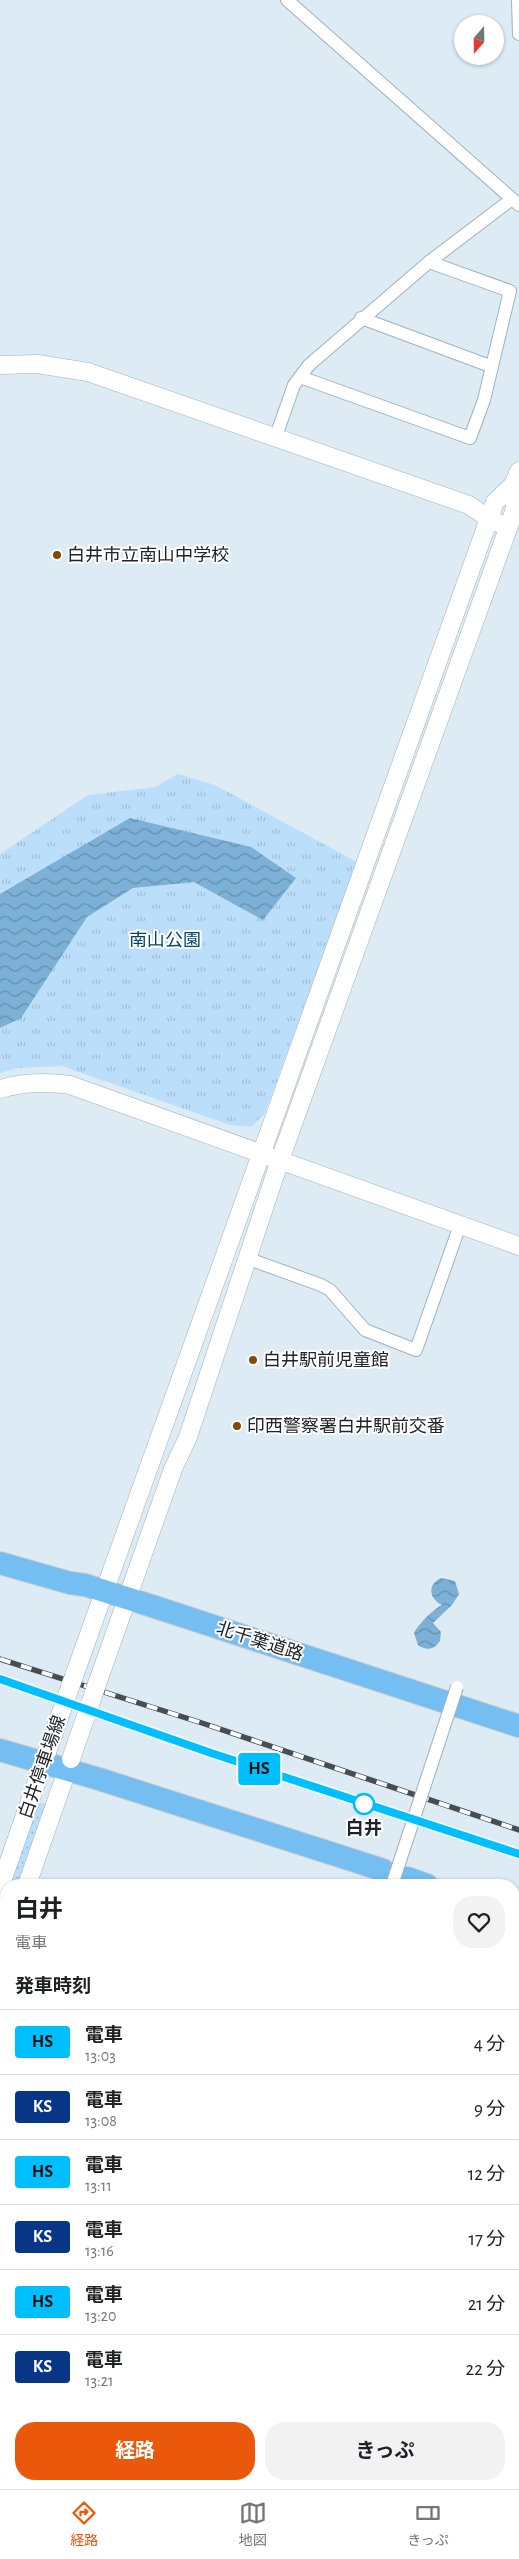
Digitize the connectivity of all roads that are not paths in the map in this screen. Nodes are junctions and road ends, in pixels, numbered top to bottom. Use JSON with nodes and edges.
{"nodes":[{"id":1,"x":287,"y":0,"type":"edge"},
{"id":2,"x":518,"y":0,"type":"edge"},
{"id":3,"x":519,"y":34,"type":"edge"},
{"id":4,"x":516,"y":202,"type":"edge"},
{"id":5,"x":429,"y":262,"type":"junction"},
{"id":6,"x":361,"y":318,"type":"junction"},
{"id":7,"x":0,"y":365,"type":"edge"},
{"id":8,"x":490,"y":366,"type":"junction"},
{"id":9,"x":300,"y":377,"type":"junction"},
{"id":10,"x":276,"y":436,"type":"junction"},
{"id":11,"x":516,"y":478,"type":"edge"},
{"id":12,"x":495,"y":502,"type":"junction"},
{"id":13,"x":469,"y":504,"type":"junction"},
{"id":14,"x":517,"y":510,"type":"edge"},
{"id":15,"x":489,"y":519,"type":"junction"},
{"id":16,"x":514,"y":528,"type":"edge"},
{"id":17,"x":0,"y":1089,"type":"edge"},
{"id":18,"x":261,"y":1153,"type":"junction"},
{"id":19,"x":280,"y":1160,"type":"junction"},
{"id":20,"x":460,"y":1225,"type":"junction"},
{"id":21,"x":519,"y":1246,"type":"edge"},
{"id":22,"x":246,"y":1258,"type":"junction"},
{"id":23,"x":0,"y":1563,"type":"edge"},
{"id":24,"x":102,"y":1596,"type":"junction"},
{"id":25,"x":126,"y":1603,"type":"junction"},
{"id":26,"x":457,"y":1687,"type":"dead end"},
{"id":27,"x":519,"y":1726,"type":"edge"},
{"id":28,"x":0,"y":1750,"type":"edge"},
{"id":29,"x":45,"y":1758,"type":"junction"},
{"id":30,"x":70,"y":1765,"type":"junction"},
{"id":31,"x":3,"y":1879,"type":"edge"},
{"id":32,"x":29,"y":1879,"type":"edge"},
{"id":33,"x":399,"y":1879,"type":"edge"},
{"id":34,"x":402,"y":1879,"type":"edge"}],
"edges":[{"from":1,"to":4,"type":"street"},
{"from":2,"to":3,"type":"street"},
{"from":4,"to":5,"type":"street"},
{"from":5,"to":6,"type":"street"},
{"from":5,"to":8,"type":"street"},
{"from":6,"to":8,"type":"street"},
{"from":6,"to":9,"type":"street"},
{"from":7,"to":10,"type":"street"},
{"from":8,"to":9,"type":"street"},
{"from":9,"to":10,"type":"street"},
{"from":10,"to":13,"type":"street"},
{"from":11,"to":12,"type":"street"},
{"from":11,"to":14,"type":"street"},
{"from":12,"to":13,"type":"street"},
{"from":12,"to":14,"type":"street"},
{"from":12,"to":15,"type":"street","name":"白井停車場線"},
{"from":13,"to":15,"type":"street"},
{"from":14,"to":16,"type":"street","name":"白井停車場線"},
{"from":15,"to":16,"type":"street"},
{"from":15,"to":18,"type":"street","name":"白井停車場線"},
{"from":16,"to":19,"type":"street","name":"白井停車場線"},
{"from":17,"to":18,"type":"street"},
{"from":18,"to":19,"type":"street"},
{"from":18,"to":24,"type":"street","name":"白井停車場線"},
{"from":19,"to":20,"type":"street"},
{"from":19,"to":22,"type":"street","name":"白井停車場線"},
{"from":20,"to":21,"type":"street"},
{"from":20,"to":22,"type":"street"},
{"from":22,"to":25,"type":"street","name":"白井停車場線"},
{"from":23,"to":24,"type":"highway","name":"北千葉道路"},
{"from":24,"to":25,"type":"highway","name":"北千葉道路"},
{"from":24,"to":29,"type":"street","name":"白井停車場線","bridge":true},
{"from":25,"to":27,"type":"highway","name":"北千葉道路"},
{"from":25,"to":30,"type":"street","name":"白井停車場線","bridge":true},
{"from":26,"to":34,"type":"street","bridge":true},
{"from":28,"to":29,"type":"highway"},
{"from":29,"to":30,"type":"highway"},
{"from":29,"to":31,"type":"street","name":"白井停車場線"},
{"from":30,"to":32,"type":"street","name":"白井停車場線"},
{"from":30,"to":33,"type":"highway"}]}
